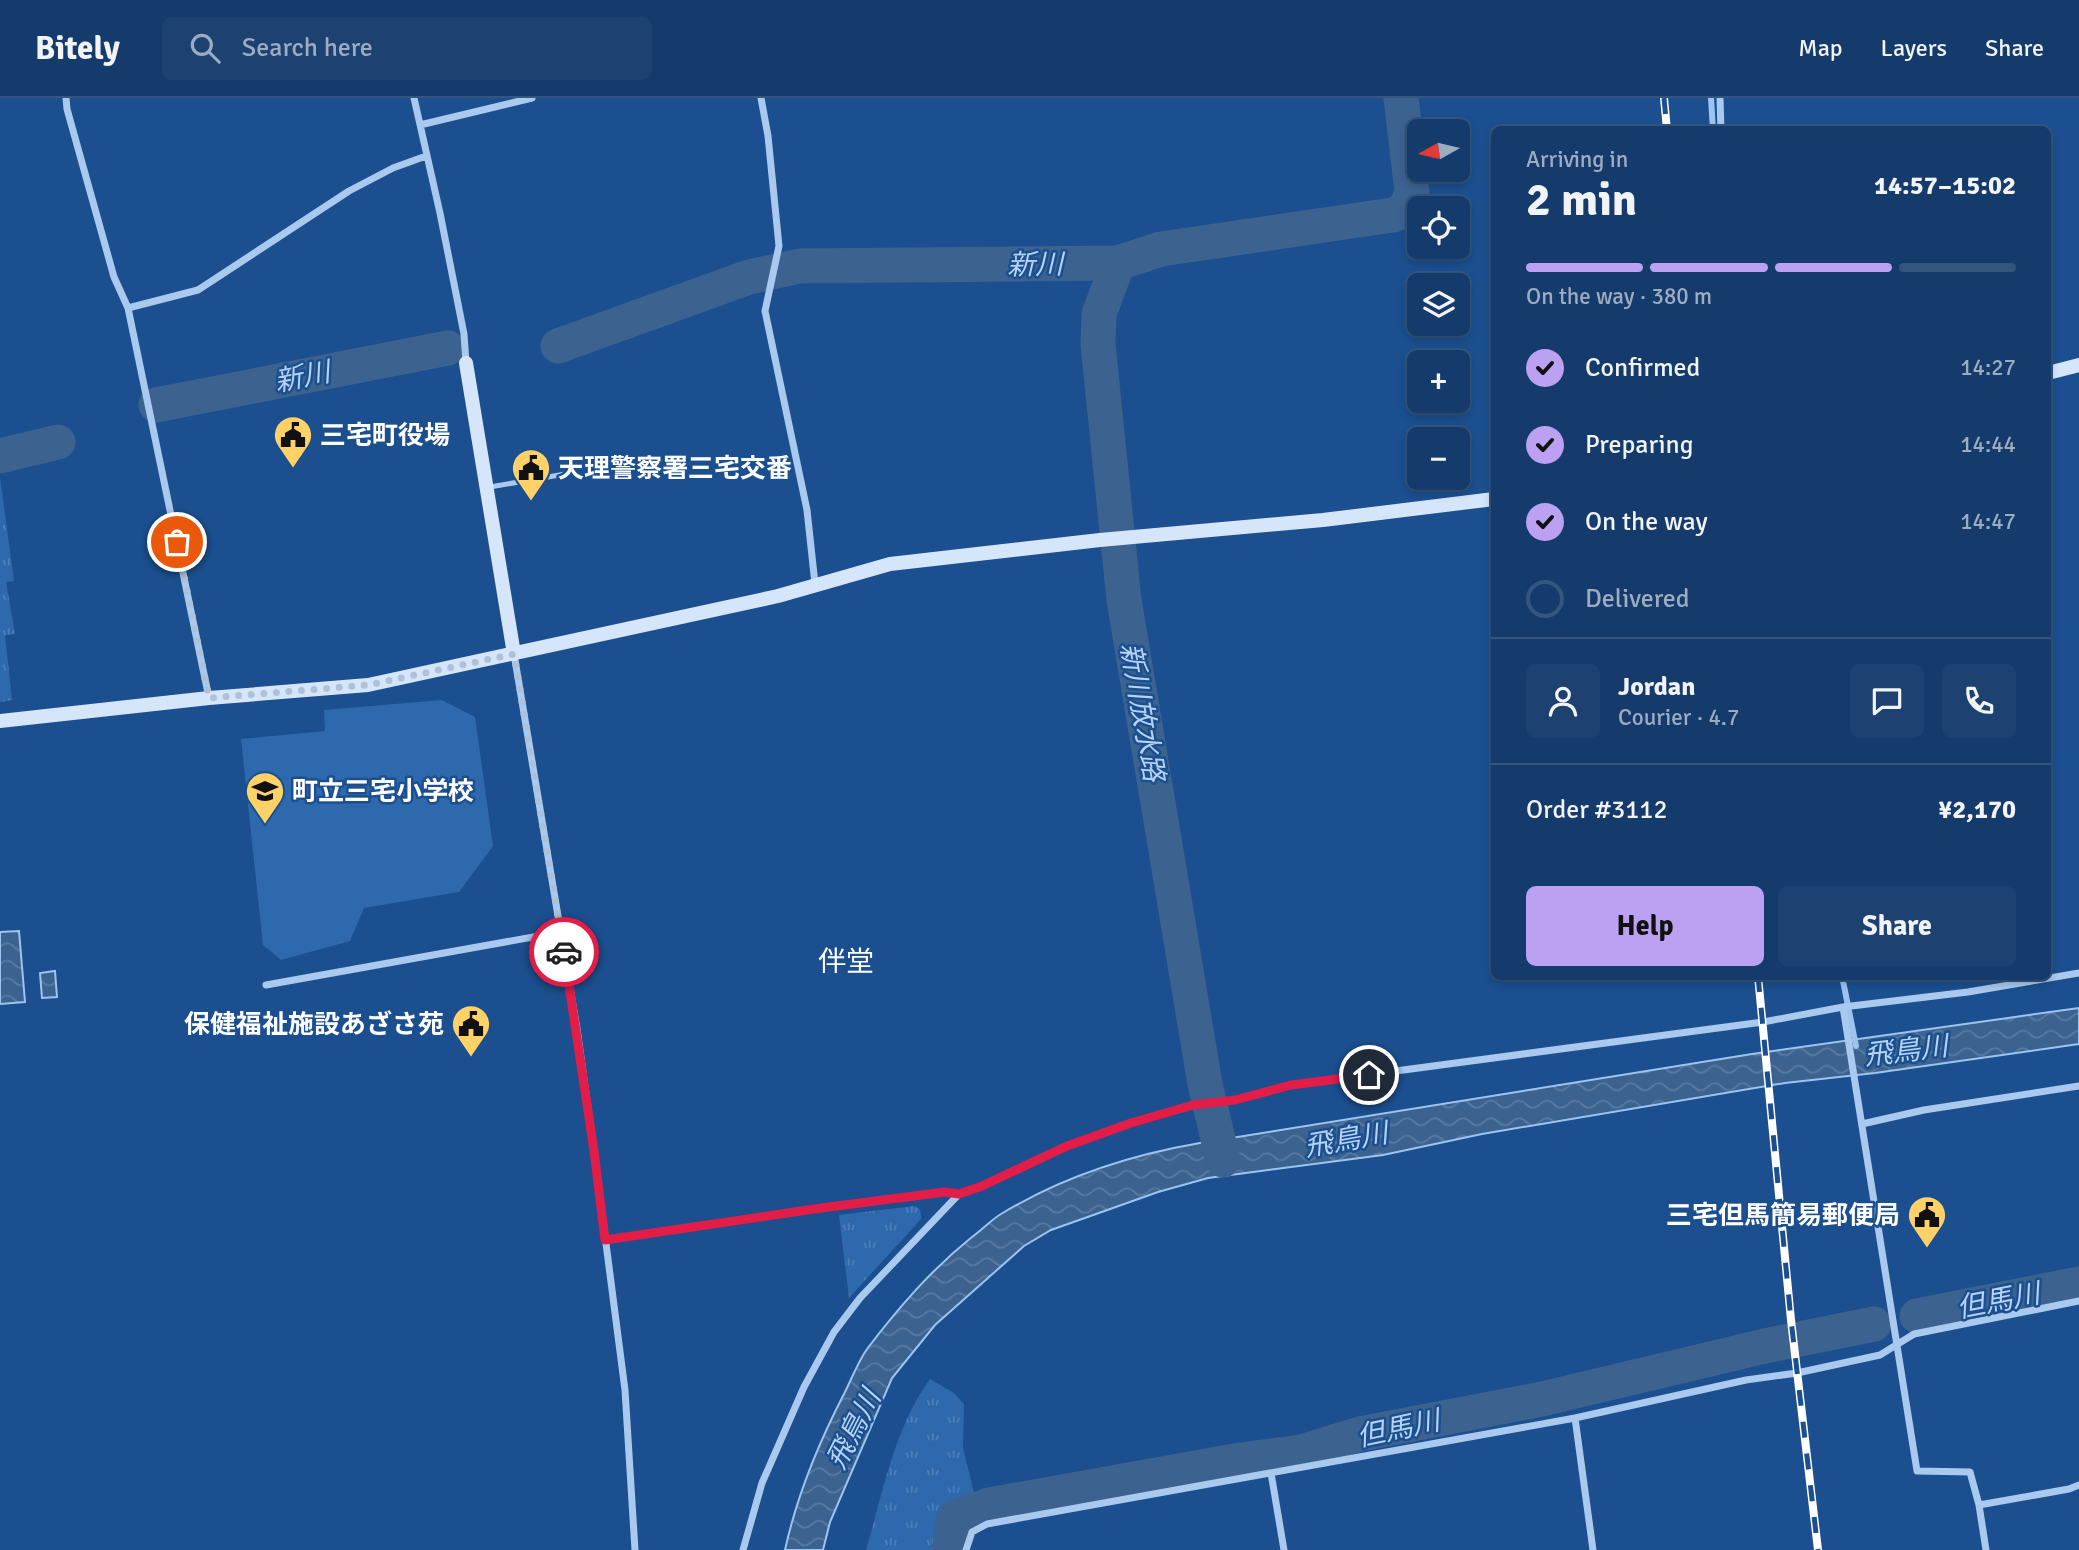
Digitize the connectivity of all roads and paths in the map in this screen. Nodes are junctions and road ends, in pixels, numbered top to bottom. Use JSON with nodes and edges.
{"nodes":[{"id":1,"x":66,"y":98,"type":"edge"},
{"id":2,"x":414,"y":98,"type":"edge"},
{"id":3,"x":532,"y":98,"type":"edge"},
{"id":4,"x":761,"y":98,"type":"edge"},
{"id":5,"x":1720,"y":98,"type":"edge"},
{"id":6,"x":420,"y":125,"type":"junction"},
{"id":7,"x":1721,"y":126,"type":"edge"},
{"id":8,"x":426,"y":156,"type":"junction"},
{"id":9,"x":128,"y":308,"type":"junction"},
{"id":10,"x":466,"y":363,"type":"joint"},
{"id":11,"x":2079,"y":365,"type":"edge"},
{"id":12,"x":2051,"y":372,"type":"edge"},
{"id":13,"x":571,"y":473,"type":"dead end"},
{"id":14,"x":486,"y":488,"type":"junction"},
{"id":15,"x":1491,"y":499,"type":"edge"},
{"id":16,"x":815,"y":584,"type":"junction"},
{"id":17,"x":514,"y":654,"type":"junction"},
{"id":18,"x":209,"y":698,"type":"junction"},
{"id":19,"x":0,"y":721,"type":"edge"},
{"id":20,"x":561,"y":932,"type":"junction"},
{"id":21,"x":2079,"y":972,"type":"edge"},
{"id":22,"x":2051,"y":977,"type":"edge"},
{"id":23,"x":2035,"y":980,"type":"edge"},
{"id":24,"x":266,"y":985,"type":"dead end"},
{"id":25,"x":1844,"y":1011,"type":"junction"},
{"id":26,"x":2079,"y":1086,"type":"edge"},
{"id":27,"x":1863,"y":1124,"type":"junction"},
{"id":28,"x":959,"y":1194,"type":"junction"},
{"id":29,"x":605,"y":1240,"type":"junction"},
{"id":30,"x":2079,"y":1301,"type":"edge"},
{"id":31,"x":1898,"y":1343,"type":"junction"},
{"id":32,"x":1575,"y":1418,"type":"junction"},
{"id":33,"x":1271,"y":1472,"type":"junction"},
{"id":34,"x":2079,"y":1485,"type":"edge"},
{"id":35,"x":1979,"y":1505,"type":"junction"},
{"id":36,"x":635,"y":1550,"type":"edge"},
{"id":37,"x":743,"y":1550,"type":"edge"},
{"id":38,"x":966,"y":1550,"type":"edge"},
{"id":39,"x":1284,"y":1550,"type":"edge"},
{"id":40,"x":1592,"y":1550,"type":"edge"},
{"id":41,"x":1986,"y":1550,"type":"edge"}],
"edges":[{"from":1,"to":9,"type":"street"},
{"from":2,"to":6,"type":"street"},
{"from":3,"to":6,"type":"street"},
{"from":4,"to":16,"type":"street"},
{"from":5,"to":7,"type":"street"},
{"from":6,"to":8,"type":"street"},
{"from":8,"to":9,"type":"street"},
{"from":8,"to":10,"type":"street"},
{"from":9,"to":18,"type":"street"},
{"from":10,"to":14,"type":"street"},
{"from":11,"to":12,"type":"street"},
{"from":13,"to":14,"type":"lane"},
{"from":14,"to":17,"type":"street"},
{"from":15,"to":16,"type":"street"},
{"from":16,"to":17,"type":"street"},
{"from":17,"to":18,"type":"street"},
{"from":17,"to":20,"type":"street"},
{"from":18,"to":19,"type":"street"},
{"from":20,"to":24,"type":"street"},
{"from":20,"to":29,"type":"street"},
{"from":21,"to":22,"type":"street"},
{"from":23,"to":25,"type":"street"},
{"from":25,"to":27,"type":"street"},
{"from":25,"to":28,"type":"street"},
{"from":26,"to":27,"type":"street"},
{"from":27,"to":31,"type":"street"},
{"from":28,"to":29,"type":"street"},
{"from":28,"to":37,"type":"street"},
{"from":29,"to":36,"type":"street"},
{"from":30,"to":31,"type":"street"},
{"from":31,"to":32,"type":"street"},
{"from":31,"to":35,"type":"street"},
{"from":32,"to":33,"type":"street"},
{"from":32,"to":40,"type":"street"},
{"from":33,"to":38,"type":"street"},
{"from":33,"to":39,"type":"street"},
{"from":34,"to":35,"type":"street"},
{"from":35,"to":41,"type":"street"}]}
